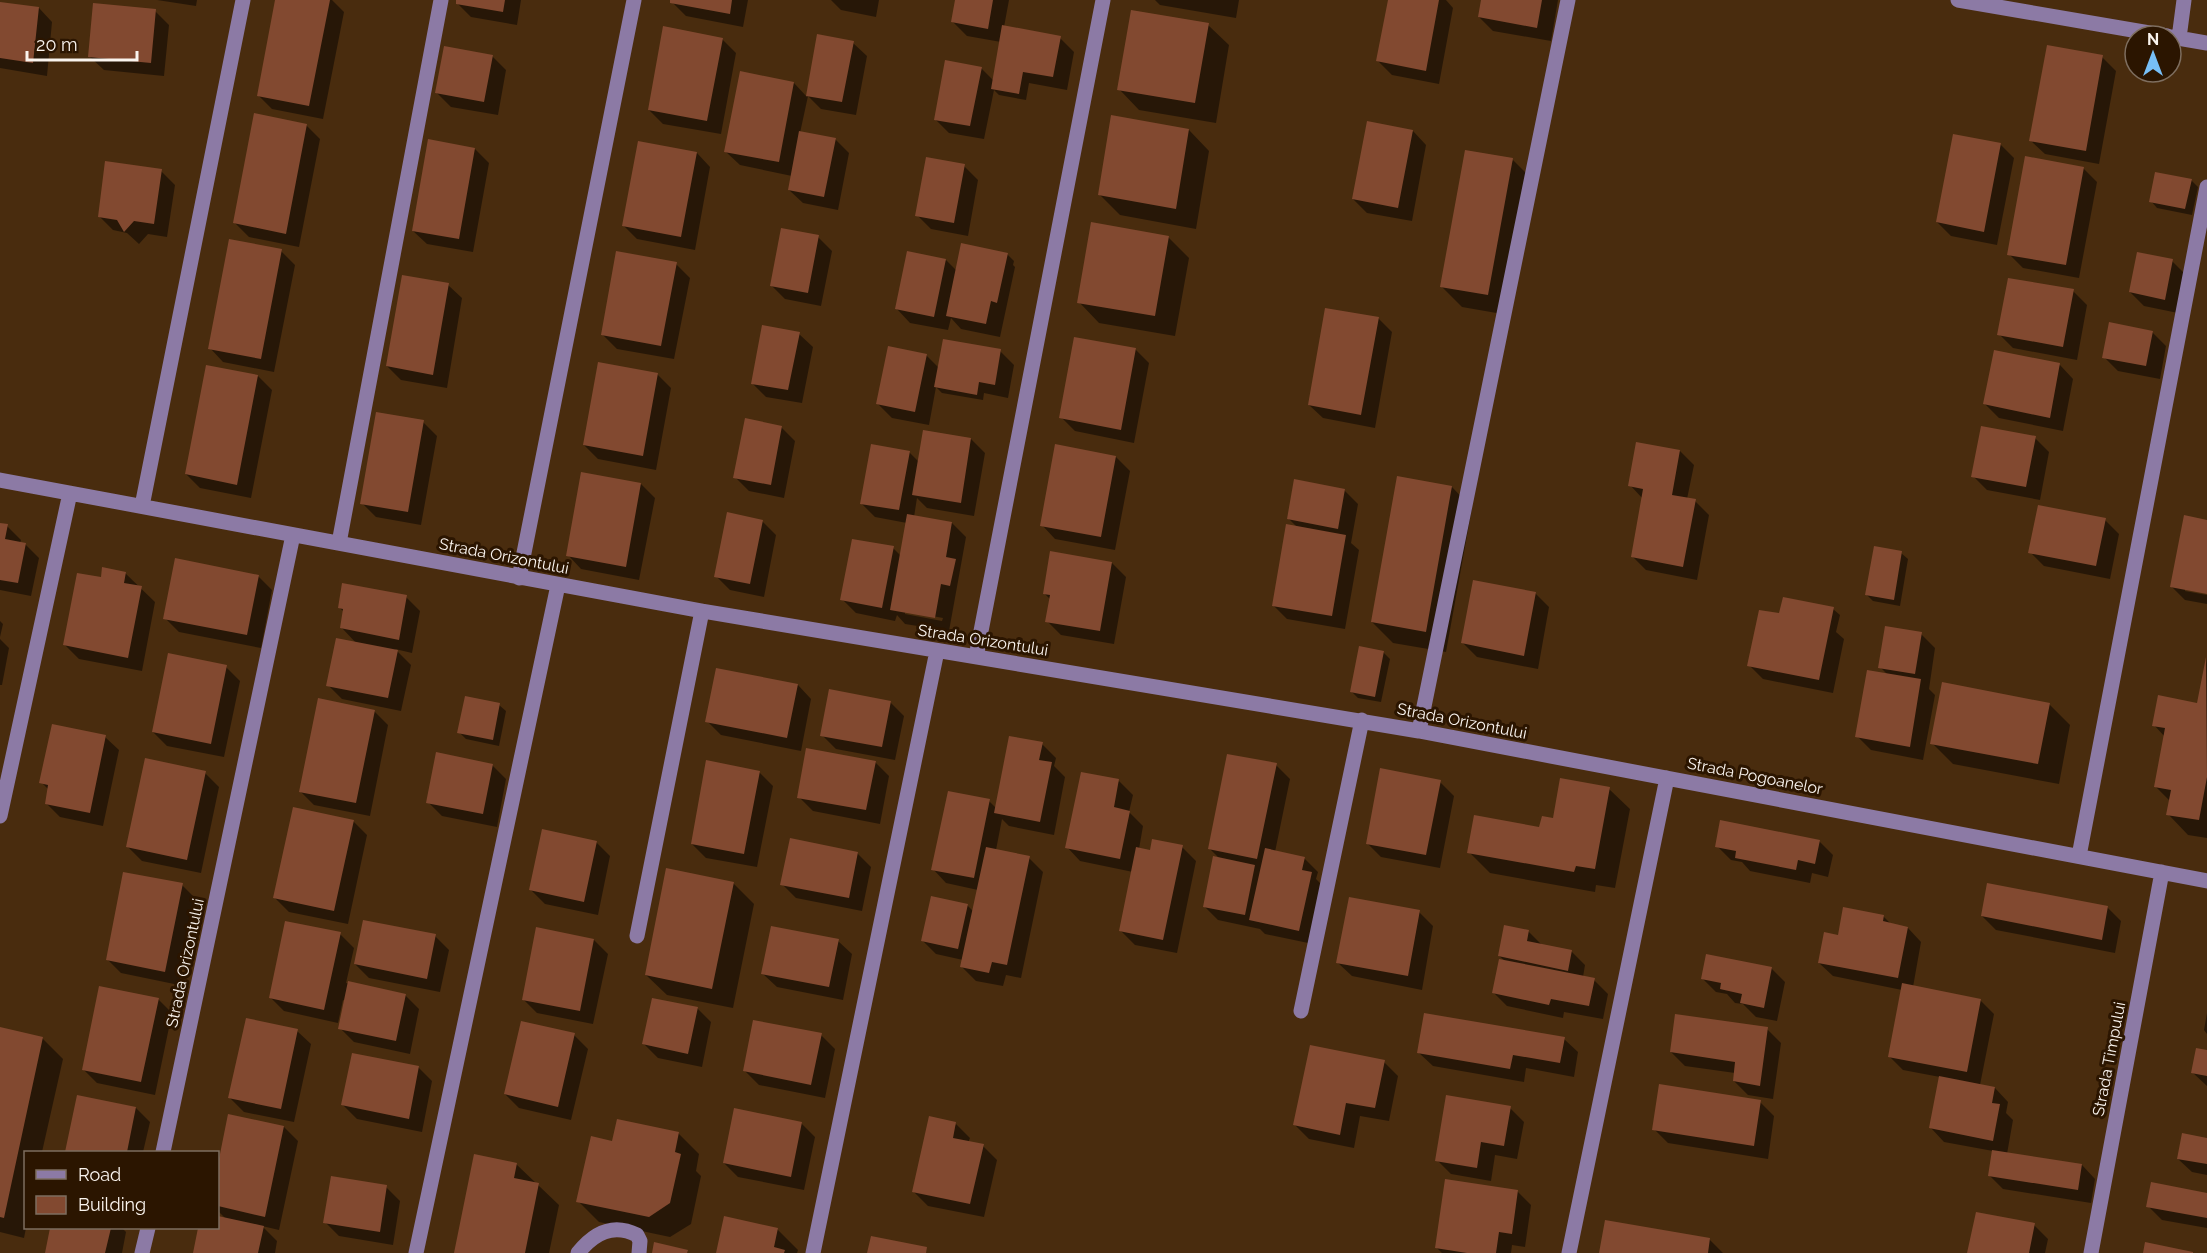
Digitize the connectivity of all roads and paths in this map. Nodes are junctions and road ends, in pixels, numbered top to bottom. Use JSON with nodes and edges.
{"nodes":[{"id":1,"x":243,"y":0,"type":"edge"},
{"id":2,"x":441,"y":0,"type":"edge"},
{"id":3,"x":634,"y":0,"type":"edge"},
{"id":4,"x":1103,"y":0,"type":"edge"},
{"id":5,"x":1568,"y":0,"type":"edge"},
{"id":6,"x":1958,"y":0,"type":"edge"},
{"id":7,"x":2184,"y":0,"type":"edge"},
{"id":8,"x":2176,"y":24,"type":"edge"},
{"id":9,"x":2123,"y":29,"type":"edge"},
{"id":10,"x":2183,"y":39,"type":"edge"},
{"id":11,"x":2207,"y":43,"type":"edge"},
{"id":12,"x":2207,"y":187,"type":"edge"},
{"id":13,"x":0,"y":480,"type":"edge"},
{"id":14,"x":70,"y":493,"type":"junction"},
{"id":15,"x":142,"y":506,"type":"junction"},
{"id":16,"x":293,"y":535,"type":"junction"},
{"id":17,"x":339,"y":543,"type":"junction"},
{"id":18,"x":519,"y":578,"type":"junction"},
{"id":19,"x":558,"y":585,"type":"junction"},
{"id":20,"x":702,"y":611,"type":"junction"},
{"id":21,"x":937,"y":651,"type":"junction"},
{"id":22,"x":976,"y":657,"type":"junction"},
{"id":23,"x":1362,"y":720,"type":"junction"},
{"id":24,"x":1419,"y":731,"type":"junction"},
{"id":25,"x":1667,"y":778,"type":"junction"},
{"id":26,"x":0,"y":816,"type":"edge"},
{"id":27,"x":2079,"y":856,"type":"junction"},
{"id":28,"x":2162,"y":872,"type":"junction"},
{"id":29,"x":2207,"y":881,"type":"edge"},
{"id":30,"x":637,"y":936,"type":"dead end"},
{"id":31,"x":1301,"y":1011,"type":"dead end"},
{"id":32,"x":163,"y":1151,"type":"edge"},
{"id":33,"x":148,"y":1229,"type":"edge"},
{"id":34,"x":142,"y":1253,"type":"edge"},
{"id":35,"x":416,"y":1253,"type":"edge"},
{"id":36,"x":578,"y":1253,"type":"edge"},
{"id":37,"x":639,"y":1253,"type":"edge"},
{"id":38,"x":813,"y":1253,"type":"edge"},
{"id":39,"x":1569,"y":1253,"type":"edge"},
{"id":40,"x":2091,"y":1253,"type":"edge"}],
"edges":[{"from":1,"to":15,"type":"street"},
{"from":2,"to":17,"type":"street"},
{"from":3,"to":18,"type":"street"},
{"from":4,"to":22,"type":"street"},
{"from":5,"to":24,"type":"street"},
{"from":6,"to":9,"type":"street"},
{"from":7,"to":8,"type":"street"},
{"from":10,"to":11,"type":"street"},
{"from":12,"to":27,"type":"street"},
{"from":13,"to":14,"type":"street","name":"Strada Orizontului"},
{"from":14,"to":15,"type":"street","name":"Strada Orizontului"},
{"from":14,"to":26,"type":"street"},
{"from":15,"to":16,"type":"street","name":"Strada Orizontului"},
{"from":16,"to":17,"type":"street","name":"Strada Orizontului"},
{"from":16,"to":32,"type":"street","name":"Strada Orizontului"},
{"from":17,"to":18,"type":"street","name":"Strada Orizontului"},
{"from":18,"to":19,"type":"street","name":"Strada Orizontului"},
{"from":19,"to":20,"type":"street","name":"Strada Orizontului"},
{"from":19,"to":35,"type":"street"},
{"from":20,"to":21,"type":"street","name":"Strada Orizontului"},
{"from":20,"to":30,"type":"street"},
{"from":21,"to":22,"type":"street","name":"Strada Orizontului"},
{"from":21,"to":38,"type":"street"},
{"from":22,"to":23,"type":"street","name":"Strada Orizontului"},
{"from":23,"to":24,"type":"street","name":"Strada Orizontului"},
{"from":23,"to":31,"type":"street"},
{"from":24,"to":25,"type":"street","name":"Strada Orizontului"},
{"from":25,"to":27,"type":"street","name":"Strada Pogoanelor"},
{"from":25,"to":39,"type":"street","name":"Strada Pogoanelor"},
{"from":27,"to":28,"type":"street","name":"Strada Pogoanelor"},
{"from":28,"to":29,"type":"street","name":"Strada Pogoanelor"},
{"from":28,"to":40,"type":"street","name":"Strada Timpului"},
{"from":33,"to":34,"type":"street"},
{"from":36,"to":37,"type":"street"}]}
